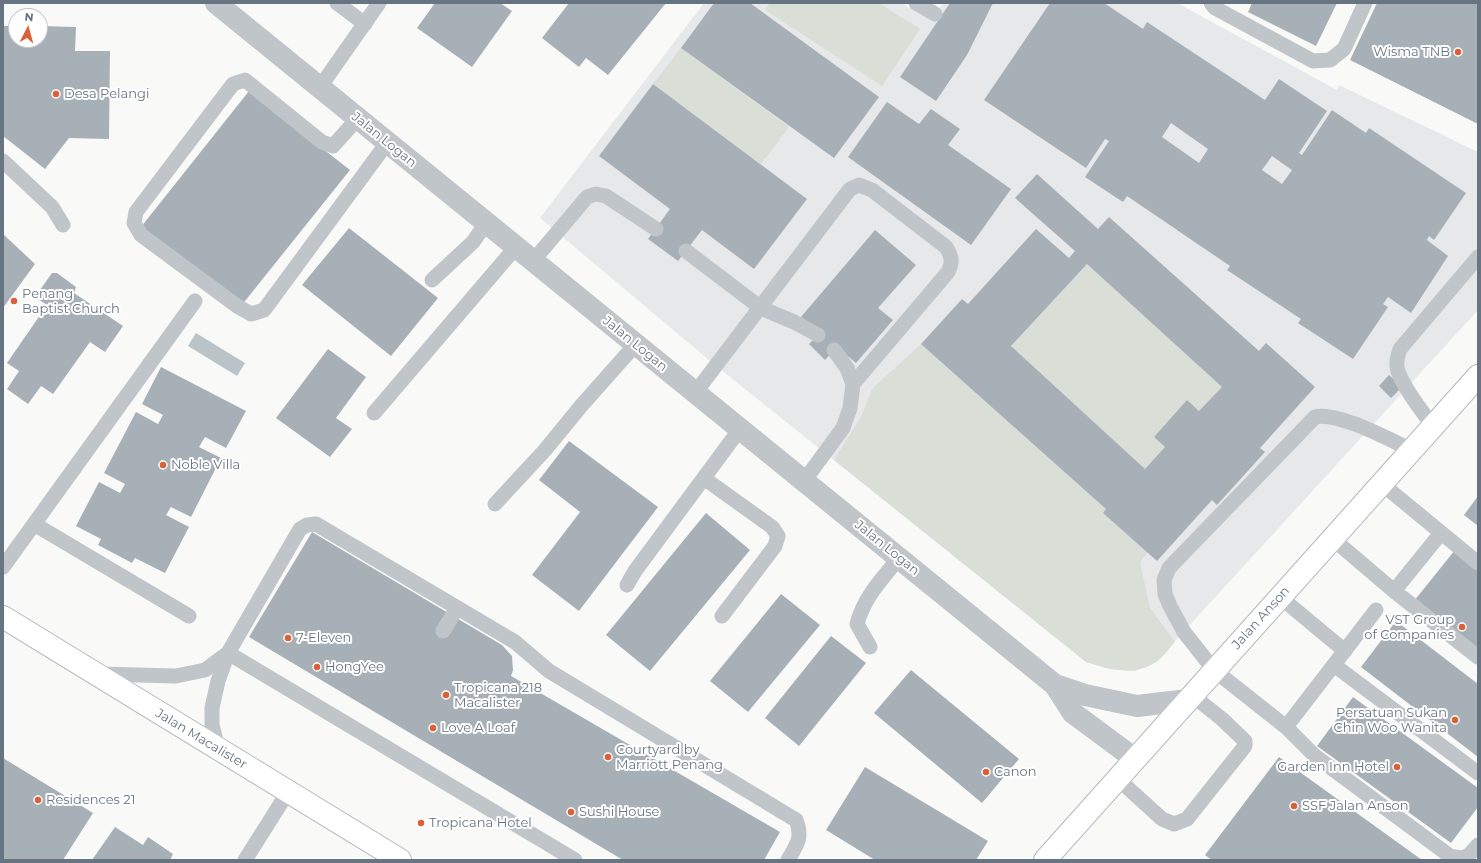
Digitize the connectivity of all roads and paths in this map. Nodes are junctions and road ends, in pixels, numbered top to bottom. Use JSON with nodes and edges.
{"nodes":[{"id":1,"x":216,"y":3,"type":"edge"},
{"id":2,"x":337,"y":3,"type":"edge"},
{"id":3,"x":380,"y":3,"type":"edge"},
{"id":4,"x":916,"y":3,"type":"edge"},
{"id":5,"x":1211,"y":3,"type":"edge"},
{"id":6,"x":1365,"y":3,"type":"edge"},
{"id":7,"x":935,"y":14,"type":"dead end"},
{"id":8,"x":365,"y":24,"type":"junction"},
{"id":9,"x":320,"y":87,"type":"junction"},
{"id":10,"x":358,"y":118,"type":"junction"},
{"id":11,"x":388,"y":143,"type":"junction"},
{"id":12,"x":3,"y":161,"type":"edge"},
{"id":13,"x":486,"y":222,"type":"junction"},
{"id":14,"x":63,"y":224,"type":"dead end"},
{"id":15,"x":656,"y":229,"type":"dead end"},
{"id":16,"x":516,"y":247,"type":"junction"},
{"id":17,"x":686,"y":251,"type":"dead end"},
{"id":18,"x":1478,"y":257,"type":"edge"},
{"id":19,"x":533,"y":261,"type":"junction"},
{"id":20,"x":432,"y":280,"type":"dead end"},
{"id":21,"x":195,"y":301,"type":"dead end"},
{"id":22,"x":761,"y":308,"type":"junction"},
{"id":23,"x":818,"y":336,"type":"dead end"},
{"id":24,"x":636,"y":344,"type":"junction"},
{"id":25,"x":834,"y":350,"type":"dead end"},
{"id":26,"x":1478,"y":376,"type":"edge"},
{"id":27,"x":853,"y":384,"type":"junction"},
{"id":28,"x":695,"y":392,"type":"junction"},
{"id":29,"x":374,"y":413,"type":"dead end"},
{"id":30,"x":1433,"y":426,"type":"junction"},
{"id":31,"x":740,"y":429,"type":"junction"},
{"id":32,"x":1412,"y":450,"type":"junction"},
{"id":33,"x":705,"y":479,"type":"junction"},
{"id":34,"x":804,"y":481,"type":"junction"},
{"id":35,"x":1382,"y":484,"type":"junction"},
{"id":36,"x":495,"y":504,"type":"dead end"},
{"id":37,"x":34,"y":524,"type":"junction"},
{"id":38,"x":1441,"y":533,"type":"junction"},
{"id":39,"x":1333,"y":539,"type":"junction"},
{"id":40,"x":899,"y":558,"type":"junction"},
{"id":41,"x":1478,"y":563,"type":"edge"},
{"id":42,"x":3,"y":567,"type":"edge"},
{"id":43,"x":627,"y":585,"type":"dead end"},
{"id":44,"x":1394,"y":590,"type":"junction"},
{"id":45,"x":1280,"y":597,"type":"junction"},
{"id":46,"x":458,"y":608,"type":"junction"},
{"id":47,"x":1376,"y":610,"type":"dead end"},
{"id":48,"x":189,"y":616,"type":"dead end"},
{"id":49,"x":722,"y":616,"type":"dead end"},
{"id":50,"x":3,"y":617,"type":"edge"},
{"id":51,"x":443,"y":631,"type":"dead end"},
{"id":52,"x":870,"y":646,"type":"dead end"},
{"id":53,"x":1345,"y":651,"type":"junction"},
{"id":54,"x":228,"y":653,"type":"junction"},
{"id":55,"x":1478,"y":657,"type":"edge"},
{"id":56,"x":1334,"y":665,"type":"junction"},
{"id":57,"x":1214,"y":670,"type":"junction"},
{"id":58,"x":92,"y":673,"type":"junction"},
{"id":59,"x":1055,"y":685,"type":"junction"},
{"id":60,"x":1190,"y":697,"type":"junction"},
{"id":61,"x":1286,"y":727,"type":"junction"},
{"id":62,"x":218,"y":748,"type":"junction"},
{"id":63,"x":1135,"y":759,"type":"junction"},
{"id":64,"x":1478,"y":773,"type":"edge"},
{"id":65,"x":1118,"y":779,"type":"junction"},
{"id":66,"x":288,"y":792,"type":"junction"},
{"id":67,"x":1478,"y":845,"type":"edge"},
{"id":68,"x":245,"y":860,"type":"edge"},
{"id":69,"x":400,"y":860,"type":"edge"},
{"id":70,"x":575,"y":860,"type":"edge"},
{"id":71,"x":788,"y":860,"type":"edge"},
{"id":72,"x":1045,"y":860,"type":"edge"}],
"edges":[{"from":1,"to":9,"type":"street","name":"Jalan Logan"},
{"from":2,"to":8,"type":"lane"},
{"from":3,"to":8,"type":"lane"},
{"from":4,"to":7,"type":"lane"},
{"from":5,"to":6,"type":"lane"},
{"from":8,"to":9,"type":"lane"},
{"from":9,"to":10,"type":"street","name":"Jalan Logan"},
{"from":10,"to":11,"type":"street","name":"Jalan Logan"},
{"from":10,"to":11,"type":"lane"},
{"from":11,"to":13,"type":"street","name":"Jalan Logan"},
{"from":12,"to":14,"type":"lane"},
{"from":13,"to":16,"type":"street","name":"Jalan Logan"},
{"from":13,"to":20,"type":"lane"},
{"from":15,"to":19,"type":"lane"},
{"from":16,"to":19,"type":"street","name":"Jalan Logan"},
{"from":16,"to":29,"type":"lane"},
{"from":17,"to":22,"type":"lane"},
{"from":18,"to":30,"type":"lane"},
{"from":19,"to":24,"type":"street","name":"Jalan Logan"},
{"from":21,"to":37,"type":"lane"},
{"from":22,"to":23,"type":"lane"},
{"from":22,"to":27,"type":"lane"},
{"from":22,"to":28,"type":"lane"},
{"from":24,"to":28,"type":"street","name":"Jalan Logan"},
{"from":24,"to":36,"type":"lane"},
{"from":25,"to":27,"type":"lane"},
{"from":26,"to":30,"type":"main road","name":"Jalan Anson"},
{"from":27,"to":34,"type":"lane"},
{"from":28,"to":31,"type":"street","name":"Jalan Logan"},
{"from":30,"to":32,"type":"main road","name":"Jalan Anson"},
{"from":31,"to":33,"type":"lane"},
{"from":31,"to":34,"type":"street","name":"Jalan Logan"},
{"from":32,"to":35,"type":"main road","name":"Jalan Anson"},
{"from":32,"to":57,"type":"lane"},
{"from":33,"to":43,"type":"lane"},
{"from":33,"to":49,"type":"lane"},
{"from":34,"to":40,"type":"street","name":"Jalan Logan"},
{"from":35,"to":38,"type":"lane"},
{"from":35,"to":39,"type":"main road","name":"Jalan Anson"},
{"from":37,"to":42,"type":"lane"},
{"from":37,"to":48,"type":"lane"},
{"from":38,"to":41,"type":"lane"},
{"from":38,"to":44,"type":"lane"},
{"from":39,"to":44,"type":"lane"},
{"from":39,"to":45,"type":"main road","name":"Jalan Anson"},
{"from":40,"to":52,"type":"lane"},
{"from":40,"to":59,"type":"street","name":"Jalan Logan"},
{"from":44,"to":55,"type":"lane"},
{"from":45,"to":53,"type":"lane"},
{"from":45,"to":57,"type":"main road","name":"Jalan Anson"},
{"from":46,"to":51,"type":"lane"},
{"from":46,"to":54,"type":"lane"},
{"from":46,"to":71,"type":"lane"},
{"from":47,"to":53,"type":"lane"},
{"from":50,"to":58,"type":"main road","name":"Jalan Macalister"},
{"from":53,"to":56,"type":"lane"},
{"from":54,"to":58,"type":"lane"},
{"from":54,"to":62,"type":"lane"},
{"from":54,"to":70,"type":"lane"},
{"from":56,"to":61,"type":"lane"},
{"from":56,"to":64,"type":"lane"},
{"from":57,"to":60,"type":"main road","name":"Jalan Anson"},
{"from":57,"to":61,"type":"lane"},
{"from":58,"to":62,"type":"main road","name":"Jalan Macalister"},
{"from":59,"to":60,"type":"street","name":"Jalan Logan"},
{"from":59,"to":63,"type":"street","name":"Jalan Logan"},
{"from":60,"to":63,"type":"main road","name":"Jalan Anson"},
{"from":60,"to":65,"type":"lane"},
{"from":61,"to":67,"type":"lane"},
{"from":62,"to":66,"type":"main road","name":"Jalan Macalister"},
{"from":63,"to":65,"type":"main road","name":"Jalan Anson"},
{"from":65,"to":72,"type":"main road","name":"Jalan Anson"},
{"from":66,"to":68,"type":"lane"},
{"from":66,"to":69,"type":"main road","name":"Jalan Macalister"}]}
